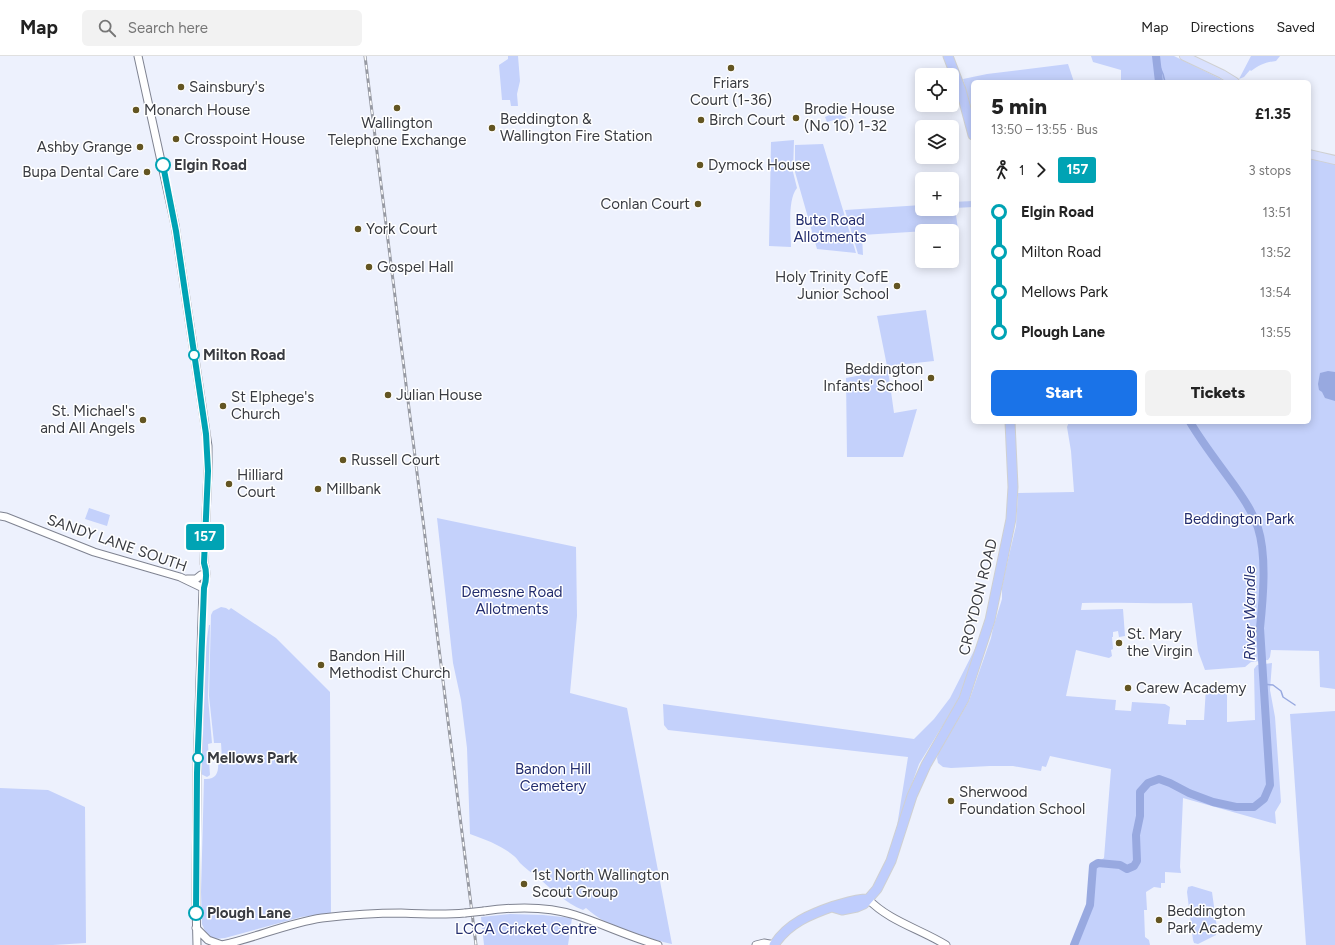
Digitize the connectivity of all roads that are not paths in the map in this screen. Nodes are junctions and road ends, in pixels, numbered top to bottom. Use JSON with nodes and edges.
{"nodes":[{"id":1,"x":138,"y":56,"type":"edge"},
{"id":2,"x":948,"y":56,"type":"edge"},
{"id":3,"x":1184,"y":56,"type":"edge"},
{"id":4,"x":1232,"y":80,"type":"edge"},
{"id":5,"x":971,"y":128,"type":"edge"},
{"id":6,"x":1311,"y":154,"type":"edge"},
{"id":7,"x":1335,"y":160,"type":"edge"},
{"id":8,"x":1010,"y":424,"type":"edge"},
{"id":9,"x":0,"y":516,"type":"edge"},
{"id":10,"x":204,"y":563,"type":"junction"},
{"id":11,"x":201,"y":575,"type":"junction"},
{"id":12,"x":187,"y":579,"type":"junction"},
{"id":13,"x":204,"y":588,"type":"junction"},
{"id":14,"x":868,"y":899,"type":"junction"},
{"id":15,"x":196,"y":928,"type":"junction"},
{"id":16,"x":197,"y":945,"type":"edge"},
{"id":17,"x":222,"y":945,"type":"edge"},
{"id":18,"x":658,"y":945,"type":"edge"},
{"id":19,"x":756,"y":945,"type":"edge"},
{"id":20,"x":774,"y":945,"type":"edge"},
{"id":21,"x":946,"y":945,"type":"edge"}],
"edges":[{"from":1,"to":10,"type":"main road"},
{"from":2,"to":5,"type":"highway"},
{"from":3,"to":4,"type":"main road"},
{"from":6,"to":7,"type":"main road"},
{"from":8,"to":14,"type":"highway","name":"CROYDON ROAD"},
{"from":9,"to":12,"type":"main road","name":"SANDY LANE SOUTH"},
{"from":10,"to":11,"type":"main road"},
{"from":10,"to":13,"type":"main road"},
{"from":11,"to":12,"type":"main road"},
{"from":11,"to":13,"type":"main road"},
{"from":12,"to":13,"type":"main road","name":"SANDY LANE SOUTH"},
{"from":13,"to":15,"type":"main road"},
{"from":14,"to":20,"type":"highway","name":"CROYDON ROAD"},
{"from":14,"to":21,"type":"main road"},
{"from":15,"to":16,"type":"main road"},
{"from":15,"to":17,"type":"main road"},
{"from":17,"to":18,"type":"main road","bridge":true},
{"from":19,"to":20,"type":"main road"}]}
